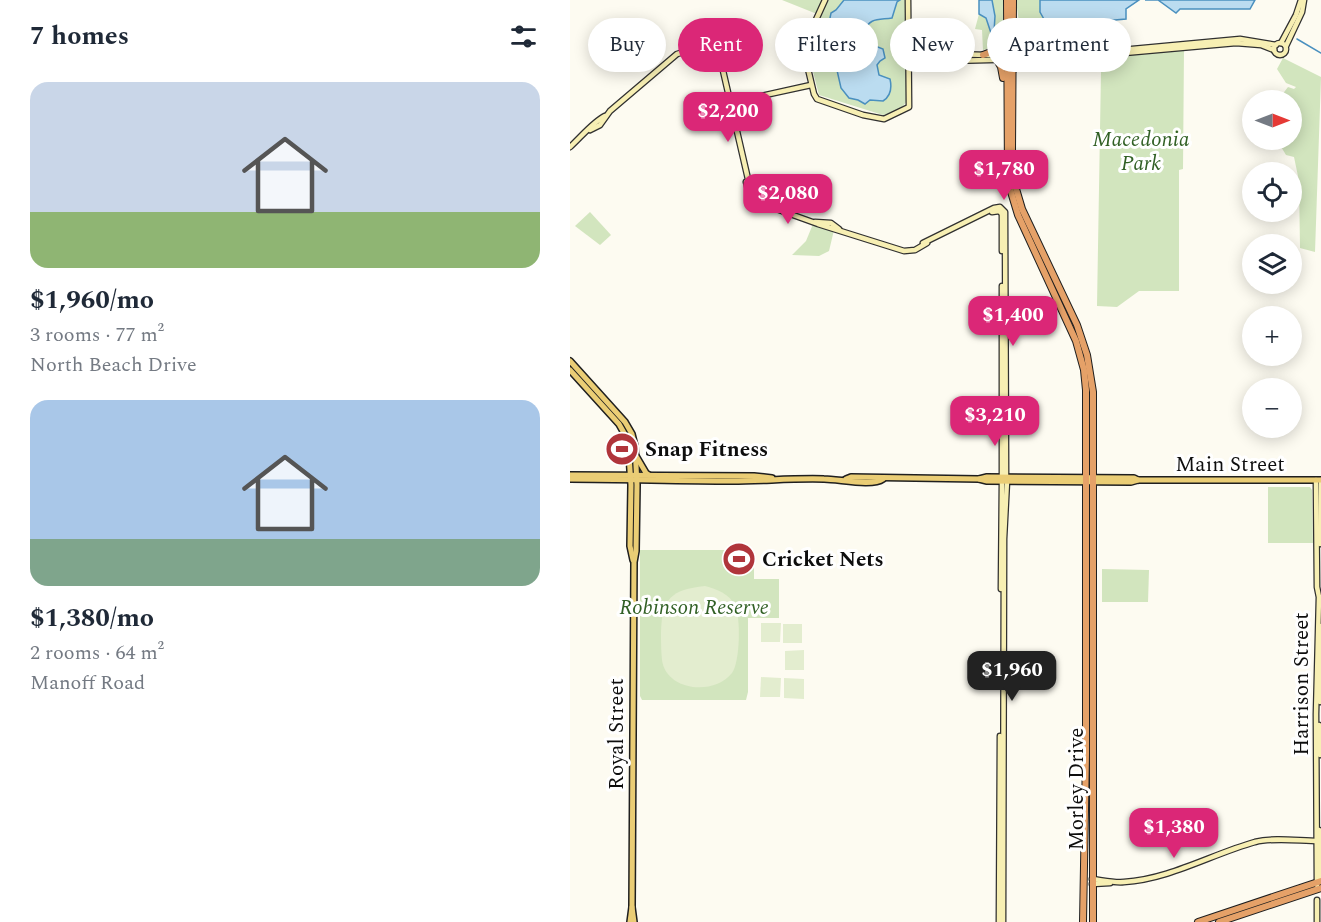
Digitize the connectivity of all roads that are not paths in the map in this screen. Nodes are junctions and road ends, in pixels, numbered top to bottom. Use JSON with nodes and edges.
{"nodes":[{"id":1,"x":825,"y":0,"type":"edge"},
{"id":2,"x":908,"y":0,"type":"edge"},
{"id":3,"x":1007,"y":0,"type":"edge"},
{"id":4,"x":1013,"y":0,"type":"edge"},
{"id":5,"x":1302,"y":0,"type":"edge"},
{"id":6,"x":908,"y":18,"type":"edge"},
{"id":7,"x":1007,"y":18,"type":"edge"},
{"id":8,"x":1013,"y":18,"type":"edge"},
{"id":9,"x":1279,"y":46,"type":"junction"},
{"id":10,"x":1131,"y":49,"type":"edge"},
{"id":11,"x":1131,"y":52,"type":"edge"},
{"id":12,"x":987,"y":53,"type":"edge"},
{"id":13,"x":975,"y":55,"type":"edge"},
{"id":14,"x":983,"y":55,"type":"junction"},
{"id":15,"x":987,"y":55,"type":"edge"},
{"id":16,"x":908,"y":72,"type":"edge"},
{"id":17,"x":1002,"y":72,"type":"edge"},
{"id":18,"x":1008,"y":72,"type":"edge"},
{"id":19,"x":1013,"y":72,"type":"edge"},
{"id":20,"x":811,"y":85,"type":"junction"},
{"id":21,"x":1006,"y":93,"type":"junction"},
{"id":22,"x":729,"y":103,"type":"junction"},
{"id":23,"x":570,"y":147,"type":"edge"},
{"id":24,"x":570,"y":361,"type":"edge"},
{"id":25,"x":570,"y":370,"type":"edge"},
{"id":26,"x":635,"y":455,"type":"junction"},
{"id":27,"x":570,"y":474,"type":"edge"},
{"id":28,"x":650,"y":475,"type":"junction"},
{"id":29,"x":634,"y":477,"type":"junction"},
{"id":30,"x":694,"y":478,"type":"junction"},
{"id":31,"x":570,"y":479,"type":"edge"},
{"id":32,"x":1004,"y":479,"type":"junction"},
{"id":33,"x":1091,"y":479,"type":"junction"},
{"id":34,"x":1319,"y":480,"type":"edge"},
{"id":35,"x":1321,"y":592,"type":"edge"},
{"id":36,"x":1321,"y":599,"type":"edge"},
{"id":37,"x":1318,"y":839,"type":"junction"},
{"id":38,"x":1092,"y":882,"type":"junction"},
{"id":39,"x":1320,"y":884,"type":"edge"},
{"id":40,"x":1092,"y":894,"type":"junction"},
{"id":41,"x":1317,"y":900,"type":"dead end"},
{"id":42,"x":1083,"y":920,"type":"edge"},
{"id":43,"x":632,"y":922,"type":"edge"},
{"id":44,"x":1001,"y":922,"type":"edge"},
{"id":45,"x":1093,"y":922,"type":"edge"},
{"id":46,"x":1198,"y":922,"type":"edge"},
{"id":47,"x":1219,"y":922,"type":"edge"},
{"id":48,"x":1317,"y":922,"type":"edge"}],
"edges":[{"from":1,"to":20,"type":"street"},
{"from":2,"to":6,"type":"street"},
{"from":3,"to":7,"type":"highway"},
{"from":4,"to":8,"type":"highway"},
{"from":5,"to":9,"type":"street"},
{"from":9,"to":10,"type":"street"},
{"from":9,"to":11,"type":"street"},
{"from":12,"to":14,"type":"highway"},
{"from":13,"to":14,"type":"street"},
{"from":14,"to":15,"type":"street"},
{"from":16,"to":20,"type":"street"},
{"from":17,"to":21,"type":"highway"},
{"from":18,"to":21,"type":"highway"},
{"from":19,"to":33,"type":"highway"},
{"from":20,"to":22,"type":"street"},
{"from":21,"to":33,"type":"highway"},
{"from":22,"to":23,"type":"street"},
{"from":22,"to":32,"type":"street"},
{"from":24,"to":26,"type":"main road"},
{"from":25,"to":29,"type":"main road"},
{"from":26,"to":28,"type":"main road"},
{"from":26,"to":29,"type":"main road"},
{"from":27,"to":29,"type":"main road","name":"Main Street"},
{"from":28,"to":29,"type":"main road","name":"Main Street"},
{"from":28,"to":30,"type":"main road","name":"Main Street"},
{"from":29,"to":30,"type":"main road","name":"Main Street"},
{"from":29,"to":31,"type":"main road","name":"Main Street"},
{"from":29,"to":43,"type":"main road","name":"Royal Street"},
{"from":30,"to":32,"type":"main road","name":"Main Street"},
{"from":32,"to":33,"type":"main road","name":"Main Street"},
{"from":32,"to":44,"type":"street"},
{"from":33,"to":34,"type":"main road","name":"Main Street"},
{"from":33,"to":38,"type":"highway","name":"Morley Drive"},
{"from":33,"to":42,"type":"highway","name":"Morley Drive"},
{"from":34,"to":35,"type":"street","name":"Harrison Street"},
{"from":34,"to":37,"type":"street","name":"Harrison Street"},
{"from":36,"to":37,"type":"street","name":"Harrison Street"},
{"from":37,"to":38,"type":"street"},
{"from":37,"to":39,"type":"street","name":"Harrison Street"},
{"from":38,"to":40,"type":"highway","name":"Morley Drive"},
{"from":39,"to":46,"type":"highway"},
{"from":39,"to":47,"type":"highway"},
{"from":40,"to":42,"type":"highway"},
{"from":40,"to":45,"type":"highway","name":"Morley Drive"},
{"from":41,"to":48,"type":"street"}]}
